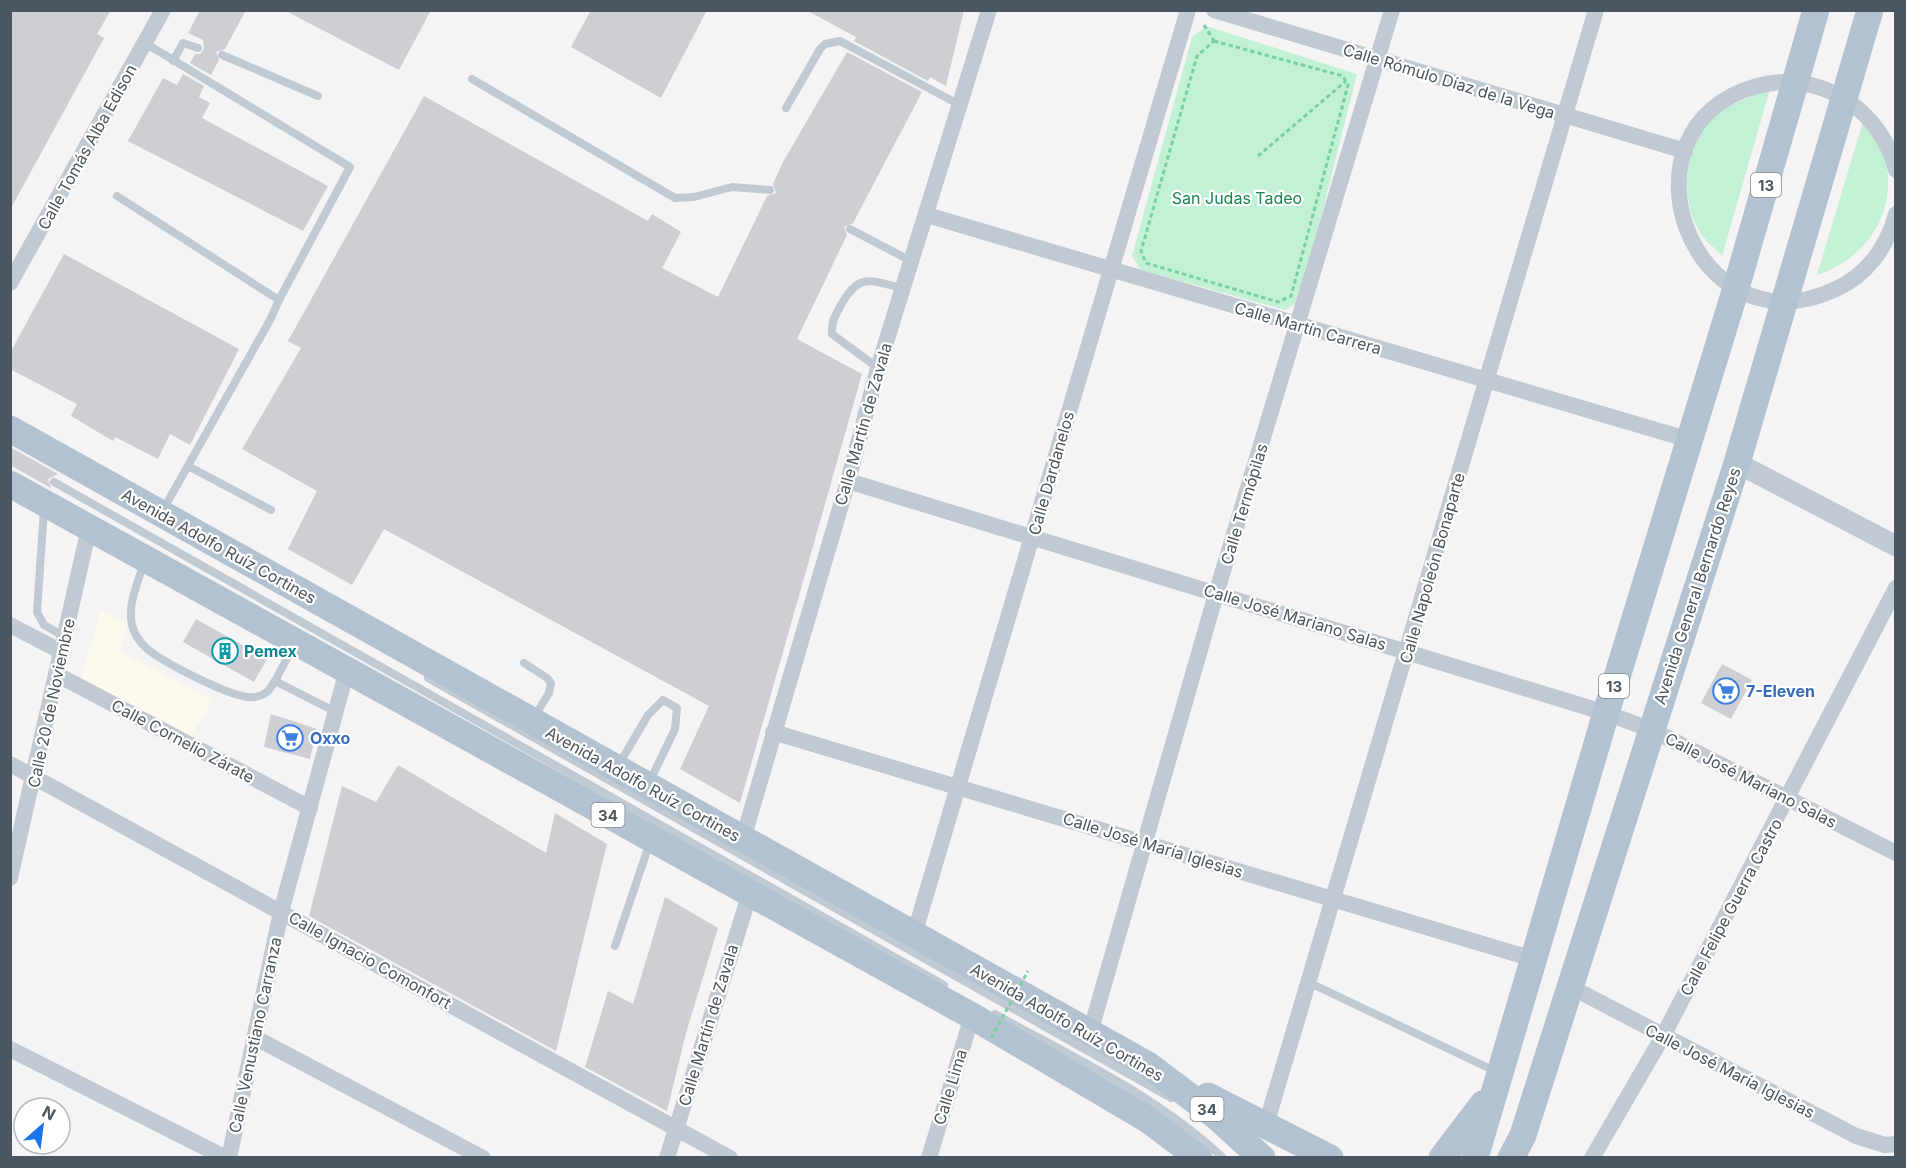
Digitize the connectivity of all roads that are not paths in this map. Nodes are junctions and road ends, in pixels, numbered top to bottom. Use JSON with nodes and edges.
{"nodes":[{"id":1,"x":163,"y":10,"type":"edge"},
{"id":2,"x":989,"y":10,"type":"edge"},
{"id":3,"x":1188,"y":10,"type":"edge"},
{"id":4,"x":1214,"y":10,"type":"edge"},
{"id":5,"x":1392,"y":10,"type":"edge"},
{"id":6,"x":1596,"y":10,"type":"edge"},
{"id":7,"x":1816,"y":10,"type":"edge"},
{"id":8,"x":1870,"y":10,"type":"edge"},
{"id":9,"x":145,"y":43,"type":"junction"},
{"id":10,"x":198,"y":48,"type":"dead end"},
{"id":11,"x":222,"y":55,"type":"dead end"},
{"id":12,"x":1377,"y":59,"type":"junction"},
{"id":13,"x":173,"y":61,"type":"junction"},
{"id":14,"x":472,"y":79,"type":"dead end"},
{"id":15,"x":1796,"y":81,"type":"junction"},
{"id":16,"x":318,"y":96,"type":"dead end"},
{"id":17,"x":1844,"y":97,"type":"junction"},
{"id":18,"x":961,"y":105,"type":"junction"},
{"id":19,"x":786,"y":108,"type":"dead end"},
{"id":20,"x":1566,"y":115,"type":"junction"},
{"id":21,"x":1685,"y":151,"type":"junction"},
{"id":22,"x":1896,"y":170,"type":"edge"},
{"id":23,"x":770,"y":190,"type":"dead end"},
{"id":24,"x":117,"y":196,"type":"dead end"},
{"id":25,"x":927,"y":215,"type":"junction"},
{"id":26,"x":1894,"y":225,"type":"edge"},
{"id":27,"x":850,"y":229,"type":"dead end"},
{"id":28,"x":913,"y":262,"type":"junction"},
{"id":29,"x":1111,"y":269,"type":"junction"},
{"id":30,"x":10,"y":283,"type":"edge"},
{"id":31,"x":904,"y":288,"type":"junction"},
{"id":32,"x":1736,"y":288,"type":"junction"},
{"id":33,"x":279,"y":300,"type":"junction"},
{"id":34,"x":1786,"y":301,"type":"junction"},
{"id":35,"x":1298,"y":325,"type":"junction"},
{"id":36,"x":878,"y":368,"type":"junction"},
{"id":37,"x":1487,"y":380,"type":"junction"},
{"id":38,"x":10,"y":429,"type":"edge"},
{"id":39,"x":1690,"y":440,"type":"junction"},
{"id":40,"x":1737,"y":463,"type":"junction"},
{"id":41,"x":188,"y":465,"type":"junction"},
{"id":42,"x":848,"y":481,"type":"junction"},
{"id":43,"x":10,"y":484,"type":"edge"},
{"id":44,"x":49,"y":492,"type":"junction"},
{"id":45,"x":272,"y":510,"type":"dead end"},
{"id":46,"x":161,"y":513,"type":"junction"},
{"id":47,"x":89,"y":528,"type":"junction"},
{"id":48,"x":1032,"y":537,"type":"junction"},
{"id":49,"x":1896,"y":546,"type":"edge"},
{"id":50,"x":146,"y":559,"type":"junction"},
{"id":51,"x":1896,"y":588,"type":"edge"},
{"id":52,"x":1216,"y":594,"type":"junction"},
{"id":53,"x":10,"y":625,"type":"edge"},
{"id":54,"x":296,"y":642,"type":"junction"},
{"id":55,"x":64,"y":644,"type":"junction"},
{"id":56,"x":1407,"y":651,"type":"junction"},
{"id":57,"x":524,"y":663,"type":"dead end"},
{"id":58,"x":347,"y":670,"type":"junction"},
{"id":59,"x":56,"y":674,"type":"junction"},
{"id":60,"x":424,"y":676,"type":"dead end"},
{"id":61,"x":275,"y":681,"type":"junction"},
{"id":62,"x":336,"y":712,"type":"junction"},
{"id":63,"x":1606,"y":714,"type":"junction"},
{"id":64,"x":531,"y":722,"type":"junction"},
{"id":65,"x":1652,"y":730,"type":"junction"},
{"id":66,"x":773,"y":732,"type":"junction"},
{"id":67,"x":10,"y":764,"type":"edge"},
{"id":68,"x":616,"y":768,"type":"junction"},
{"id":69,"x":35,"y":777,"type":"junction"},
{"id":70,"x":648,"y":786,"type":"junction"},
{"id":71,"x":958,"y":787,"type":"junction"},
{"id":72,"x":1788,"y":798,"type":"junction"},
{"id":73,"x":310,"y":807,"type":"junction"},
{"id":74,"x":651,"y":839,"type":"junction"},
{"id":75,"x":743,"y":839,"type":"junction"},
{"id":76,"x":1146,"y":843,"type":"junction"},
{"id":77,"x":1896,"y":852,"type":"edge"},
{"id":78,"x":10,"y":878,"type":"edge"},
{"id":79,"x":750,"y":893,"type":"junction"},
{"id":80,"x":1332,"y":899,"type":"junction"},
{"id":81,"x":281,"y":912,"type":"junction"},
{"id":82,"x":914,"y":935,"type":"junction"},
{"id":83,"x":615,"y":946,"type":"dead end"},
{"id":84,"x":1533,"y":959,"type":"junction"},
{"id":85,"x":1308,"y":981,"type":"junction"},
{"id":86,"x":1569,"y":986,"type":"junction"},
{"id":87,"x":949,"y":988,"type":"dead end"},
{"id":88,"x":981,"y":1014,"type":"junction"},
{"id":89,"x":1090,"y":1033,"type":"junction"},
{"id":90,"x":1663,"y":1036,"type":"junction"},
{"id":91,"x":254,"y":1037,"type":"junction"},
{"id":92,"x":10,"y":1049,"type":"edge"},
{"id":93,"x":1148,"y":1065,"type":"junction"},
{"id":94,"x":1498,"y":1080,"type":"junction"},
{"id":95,"x":1181,"y":1105,"type":"dead end"},
{"id":96,"x":1266,"y":1125,"type":"junction"},
{"id":97,"x":676,"y":1128,"type":"junction"},
{"id":98,"x":1896,"y":1144,"type":"edge"},
{"id":99,"x":1518,"y":1150,"type":"edge"},
{"id":100,"x":1204,"y":1157,"type":"edge"},
{"id":101,"x":228,"y":1158,"type":"edge"},
{"id":102,"x":483,"y":1158,"type":"edge"},
{"id":103,"x":667,"y":1158,"type":"edge"},
{"id":104,"x":730,"y":1158,"type":"edge"},
{"id":105,"x":929,"y":1158,"type":"edge"},
{"id":106,"x":1262,"y":1158,"type":"edge"},
{"id":107,"x":1330,"y":1158,"type":"edge"},
{"id":108,"x":1442,"y":1158,"type":"edge"},
{"id":109,"x":1475,"y":1158,"type":"edge"},
{"id":110,"x":1592,"y":1158,"type":"edge"}],
"edges":[{"from":1,"to":9,"type":"street","name":"Calle Tomás Alba Edison"},
{"from":2,"to":18,"type":"street","name":"Calle Martín de Zavala"},
{"from":3,"to":29,"type":"street","name":"Calle Dardanelos"},
{"from":4,"to":12,"type":"street","name":"Calle Rómulo Díaz de la Vega"},
{"from":5,"to":12,"type":"street","name":"Calle Termópilas"},
{"from":6,"to":20,"type":"street","name":"Calle Napoleón Bonaparte"},
{"from":7,"to":15,"type":"main road","number":"13"},
{"from":8,"to":17,"type":"main road","name":"Avenida General Bernardo Reyes"},
{"from":9,"to":13,"type":"lane"},
{"from":9,"to":30,"type":"street","name":"Calle Tomás Alba Edison"},
{"from":10,"to":13,"type":"lane"},
{"from":11,"to":16,"type":"lane"},
{"from":12,"to":20,"type":"street","name":"Calle Rómulo Díaz de la Vega"},
{"from":12,"to":35,"type":"street","name":"Calle Termópilas"},
{"from":13,"to":33,"type":"lane"},
{"from":14,"to":23,"type":"lane"},
{"from":15,"to":17,"type":"street"},
{"from":15,"to":21,"type":"street"},
{"from":15,"to":32,"type":"main road","number":"13"},
{"from":17,"to":22,"type":"street"},
{"from":17,"to":34,"type":"main road","name":"Avenida General Bernardo Reyes"},
{"from":18,"to":19,"type":"lane"},
{"from":18,"to":25,"type":"street","name":"Calle Martín de Zavala"},
{"from":20,"to":21,"type":"street","name":"Calle Rómulo Díaz de la Vega"},
{"from":20,"to":37,"type":"street","name":"Calle Napoleón Bonaparte"},
{"from":21,"to":32,"type":"street"},
{"from":24,"to":33,"type":"lane"},
{"from":25,"to":28,"type":"street","name":"Calle Martín de Zavala"},
{"from":25,"to":29,"type":"street","name":"Calle Martín Carrera"},
{"from":26,"to":34,"type":"street"},
{"from":27,"to":28,"type":"lane"},
{"from":28,"to":31,"type":"street","name":"Calle Martín de Zavala"},
{"from":29,"to":35,"type":"street","name":"Calle Martín Carrera"},
{"from":29,"to":48,"type":"street","name":"Calle Dardanelos"},
{"from":31,"to":36,"type":"street","name":"Calle Martín de Zavala"},
{"from":31,"to":36,"type":"lane"},
{"from":32,"to":34,"type":"street"},
{"from":32,"to":39,"type":"main road","number":"13"},
{"from":33,"to":41,"type":"lane"},
{"from":34,"to":40,"type":"main road","name":"Avenida General Bernardo Reyes"},
{"from":35,"to":37,"type":"street","name":"Calle Martín Carrera"},
{"from":35,"to":52,"type":"street","name":"Calle Termópilas"},
{"from":36,"to":42,"type":"street","name":"Calle Martín de Zavala"},
{"from":37,"to":39,"type":"street","name":"Calle Martín Carrera"},
{"from":37,"to":56,"type":"street","name":"Calle Napoleón Bonaparte"},
{"from":38,"to":46,"type":"main road","name":"Avenida Adolfo Ruíz Cortines","number":"34"},
{"from":39,"to":63,"type":"main road","number":"13"},
{"from":40,"to":49,"type":"street"},
{"from":40,"to":65,"type":"main road","name":"Avenida General Bernardo Reyes"},
{"from":41,"to":45,"type":"lane"},
{"from":41,"to":46,"type":"lane"},
{"from":42,"to":48,"type":"street","name":"Calle José Mariano Salas"},
{"from":42,"to":66,"type":"street","name":"Calle Martín de Zavala"},
{"from":43,"to":44,"type":"main road","number":"34"},
{"from":44,"to":47,"type":"main road","number":"34"},
{"from":44,"to":55,"type":"lane"},
{"from":44,"to":87,"type":"lane"},
{"from":46,"to":64,"type":"main road","name":"Avenida Adolfo Ruíz Cortines","number":"34"},
{"from":47,"to":50,"type":"main road","number":"34"},
{"from":47,"to":55,"type":"street","name":"Calle 20 de Noviembre"},
{"from":48,"to":52,"type":"street","name":"Calle José Mariano Salas"},
{"from":48,"to":71,"type":"street","name":"Calle Dardanelos"},
{"from":50,"to":54,"type":"main road","number":"34"},
{"from":50,"to":61,"type":"lane"},
{"from":51,"to":72,"type":"street","name":"Calle Felipe Guerra Castro"},
{"from":52,"to":56,"type":"street","name":"Calle José Mariano Salas"},
{"from":52,"to":76,"type":"street","name":"Calle Termópilas"},
{"from":53,"to":55,"type":"street"},
{"from":54,"to":58,"type":"main road","number":"34"},
{"from":54,"to":61,"type":"lane"},
{"from":55,"to":59,"type":"street","name":"Calle 20 de Noviembre"},
{"from":56,"to":63,"type":"street","name":"Calle José Mariano Salas"},
{"from":56,"to":80,"type":"street","name":"Calle Napoleón Bonaparte"},
{"from":57,"to":64,"type":"lane"},
{"from":58,"to":62,"type":"street","name":"Calle Venustiano Carranza"},
{"from":58,"to":74,"type":"main road","number":"34"},
{"from":59,"to":69,"type":"street","name":"Calle 20 de Noviembre"},
{"from":59,"to":73,"type":"street","name":"Calle Cornelio Zárate"},
{"from":60,"to":95,"type":"lane"},
{"from":61,"to":62,"type":"lane"},
{"from":62,"to":73,"type":"street","name":"Calle Venustiano Carranza"},
{"from":63,"to":65,"type":"street","name":"Calle José Mariano Salas"},
{"from":63,"to":84,"type":"main road","number":"13"},
{"from":64,"to":68,"type":"main road","name":"Avenida Adolfo Ruíz Cortines","number":"34"},
{"from":65,"to":72,"type":"street","name":"Calle José Mariano Salas"},
{"from":65,"to":86,"type":"main road","name":"Avenida General Bernardo Reyes"},
{"from":66,"to":71,"type":"street","name":"Calle José María Iglesias"},
{"from":66,"to":75,"type":"street","name":"Calle Martín de Zavala"},
{"from":67,"to":69,"type":"street","name":"Calle Ignacio Comonfort"},
{"from":68,"to":70,"type":"main road","name":"Avenida Adolfo Ruíz Cortines","number":"34"},
{"from":68,"to":70,"type":"lane"},
{"from":69,"to":78,"type":"street","name":"Calle 20 de Noviembre"},
{"from":69,"to":81,"type":"street","name":"Calle Ignacio Comonfort"},
{"from":70,"to":75,"type":"main road","name":"Avenida Adolfo Ruíz Cortines","number":"34"},
{"from":71,"to":76,"type":"street","name":"Calle José María Iglesias"},
{"from":71,"to":82,"type":"street","name":"Calle Dardanelos"},
{"from":72,"to":77,"type":"street","name":"Calle José Mariano Salas"},
{"from":72,"to":90,"type":"street","name":"Calle Felipe Guerra Castro"},
{"from":73,"to":81,"type":"street","name":"Calle Venustiano Carranza"},
{"from":74,"to":79,"type":"main road","number":"34"},
{"from":74,"to":83,"type":"lane"},
{"from":75,"to":82,"type":"main road","name":"Avenida Adolfo Ruíz Cortines","number":"34"},
{"from":76,"to":80,"type":"street","name":"Calle José María Iglesias"},
{"from":76,"to":89,"type":"street","name":"Calle Termópilas"},
{"from":79,"to":88,"type":"main road","number":"34"},
{"from":79,"to":97,"type":"street","name":"Calle Martín de Zavala"},
{"from":80,"to":84,"type":"street","name":"Calle José María Iglesias"},
{"from":80,"to":85,"type":"street","name":"Calle Napoleón Bonaparte"},
{"from":81,"to":91,"type":"street","name":"Calle Venustiano Carranza"},
{"from":81,"to":97,"type":"street","name":"Calle Ignacio Comonfort"},
{"from":82,"to":89,"type":"main road","name":"Avenida Adolfo Ruíz Cortines","number":"34"},
{"from":84,"to":94,"type":"main road","number":"13"},
{"from":85,"to":94,"type":"lane"},
{"from":85,"to":96,"type":"street","name":"Calle Napoleón Bonaparte"},
{"from":86,"to":90,"type":"street","name":"Calle José María Iglesias"},
{"from":86,"to":99,"type":"main road","name":"Avenida General Bernardo Reyes"},
{"from":88,"to":100,"type":"main road","number":"34"},
{"from":88,"to":105,"type":"street","name":"Calle Lima"},
{"from":89,"to":93,"type":"main road","name":"Avenida Adolfo Ruíz Cortines","number":"34"},
{"from":90,"to":98,"type":"street","name":"Calle José María Iglesias"},
{"from":90,"to":110,"type":"street","name":"Calle Felipe Guerra Castro"},
{"from":91,"to":101,"type":"street","name":"Calle Venustiano Carranza"},
{"from":91,"to":102,"type":"street"},
{"from":92,"to":101,"type":"street"},
{"from":93,"to":96,"type":"main road"},
{"from":93,"to":106,"type":"main road","name":"Avenida Adolfo Ruíz Cortines","number":"34"},
{"from":94,"to":108,"type":"main road"},
{"from":94,"to":109,"type":"main road","number":"13"},
{"from":96,"to":107,"type":"main road"},
{"from":97,"to":103,"type":"street","name":"Calle Martín de Zavala"},
{"from":97,"to":104,"type":"street","name":"Calle Ignacio Comonfort"}]}
